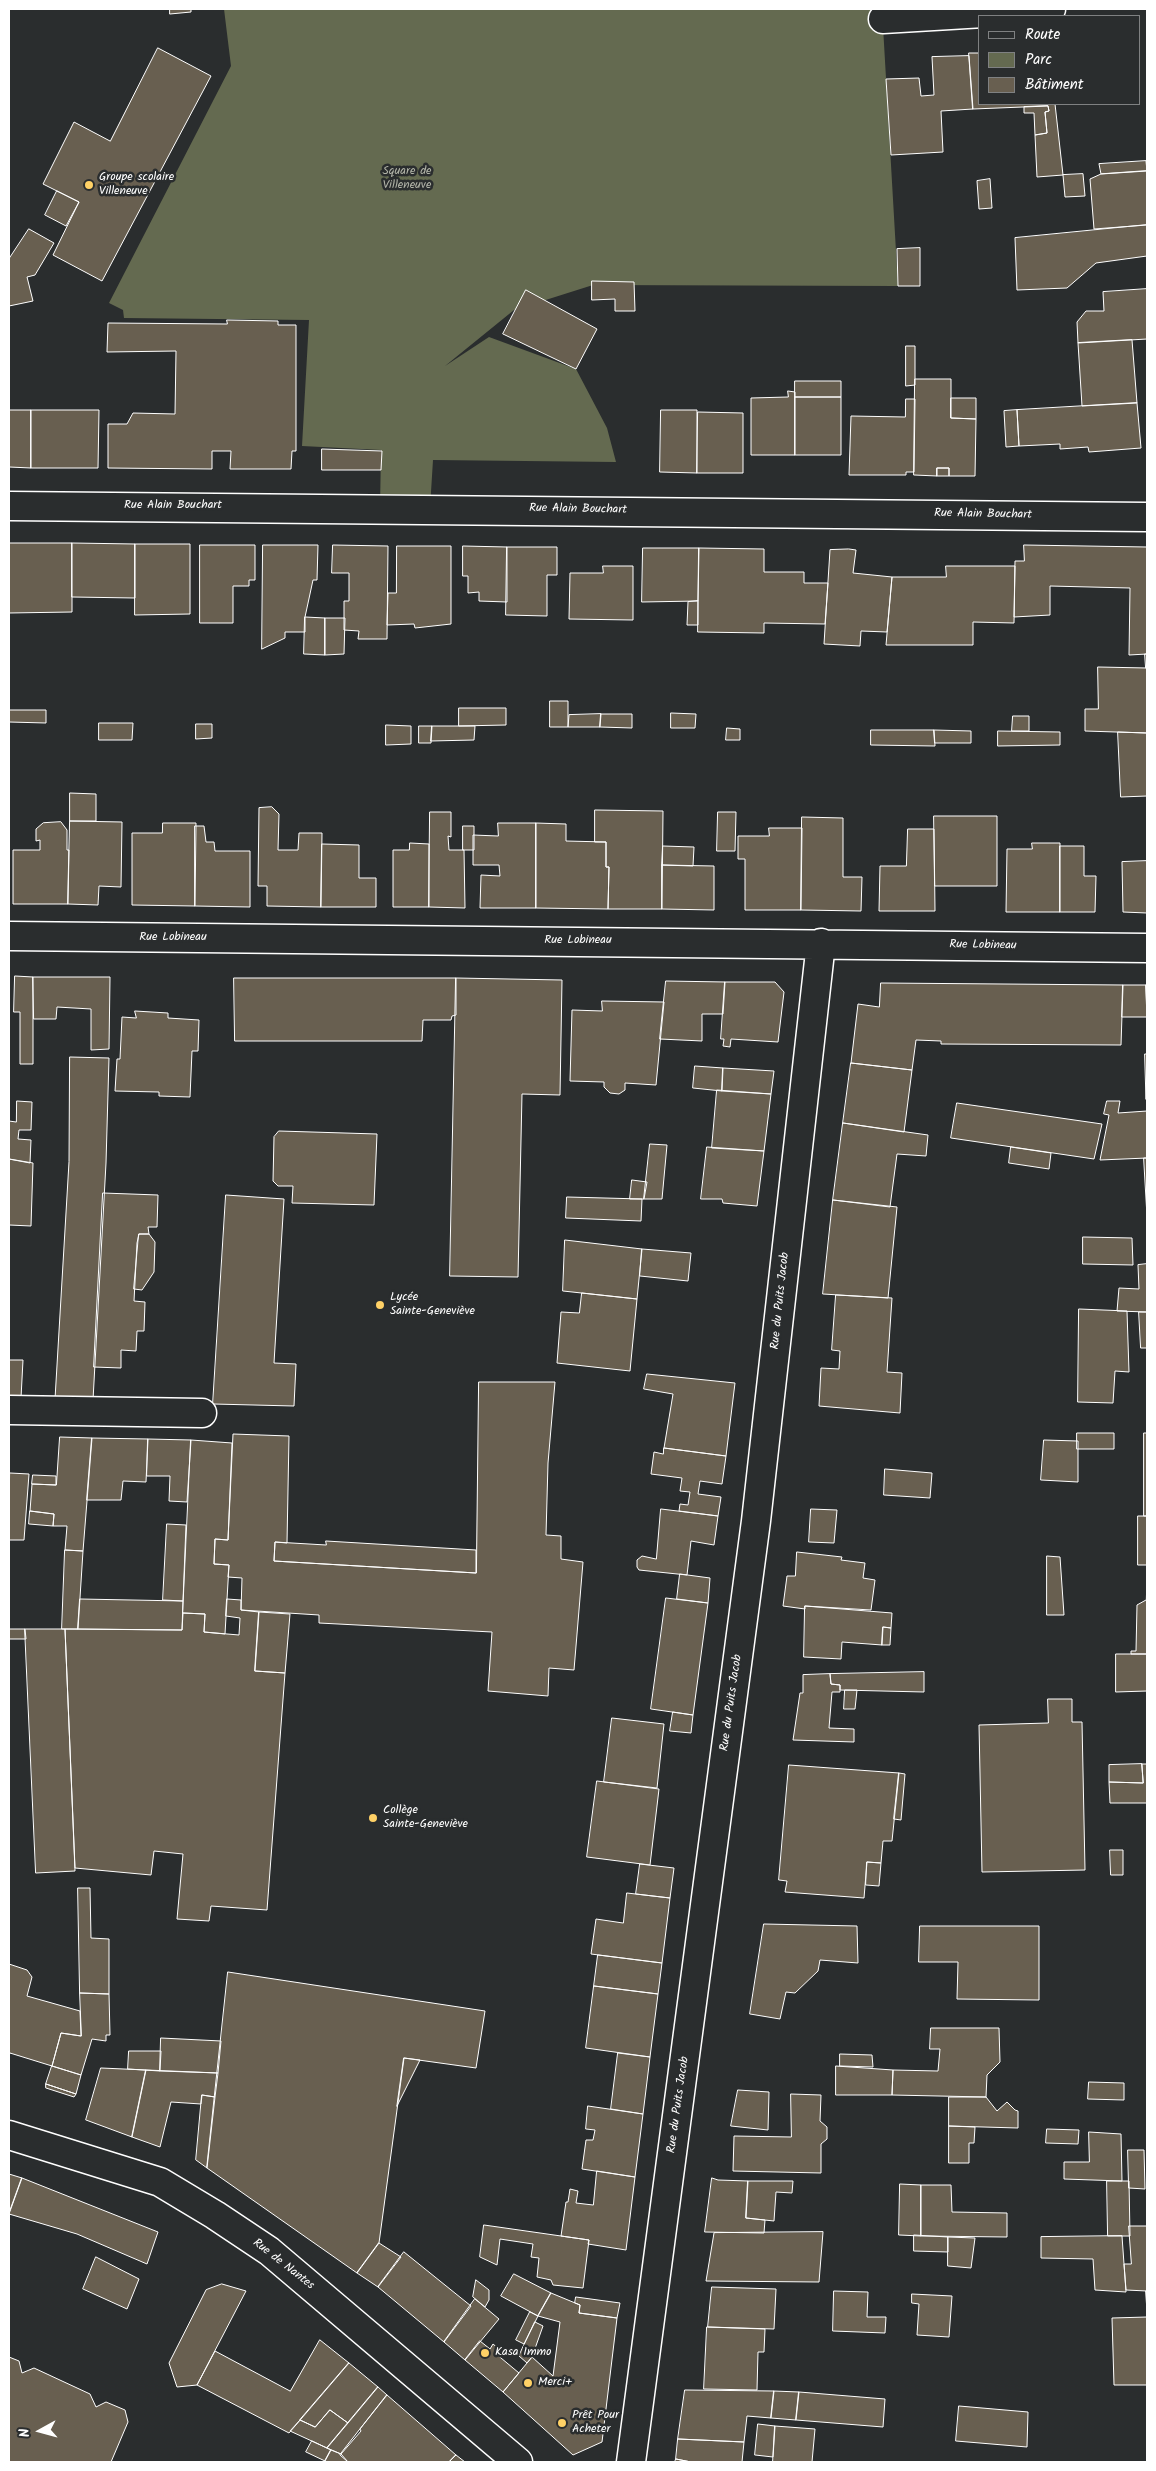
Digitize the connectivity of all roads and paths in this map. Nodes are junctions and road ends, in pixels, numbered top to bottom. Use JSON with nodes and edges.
{"nodes":[{"id":1,"x":1051,"y":9,"type":"edge"},
{"id":2,"x":883,"y":19,"type":"dead end"},
{"id":3,"x":9,"y":506,"type":"edge"},
{"id":4,"x":1147,"y":517,"type":"edge"},
{"id":5,"x":9,"y":936,"type":"edge"},
{"id":6,"x":821,"y":943,"type":"junction"},
{"id":7,"x":1147,"y":948,"type":"edge"},
{"id":8,"x":9,"y":1410,"type":"edge"},
{"id":9,"x":202,"y":1413,"type":"dead end"},
{"id":10,"x":9,"y":2135,"type":"edge"},
{"id":11,"x":518,"y":2462,"type":"edge"},
{"id":12,"x":631,"y":2462,"type":"edge"}],
"edges":[{"from":1,"to":2,"type":"street"},
{"from":3,"to":4,"type":"street","name":"Rue Alain Bouchart"},
{"from":5,"to":6,"type":"street","name":"Rue Lobineau"},
{"from":6,"to":7,"type":"street","name":"Rue Lobineau"},
{"from":6,"to":12,"type":"street","name":"Rue du Puits Jacob"},
{"from":8,"to":9,"type":"street"},
{"from":10,"to":11,"type":"street","name":"Rue de Nantes"}]}
